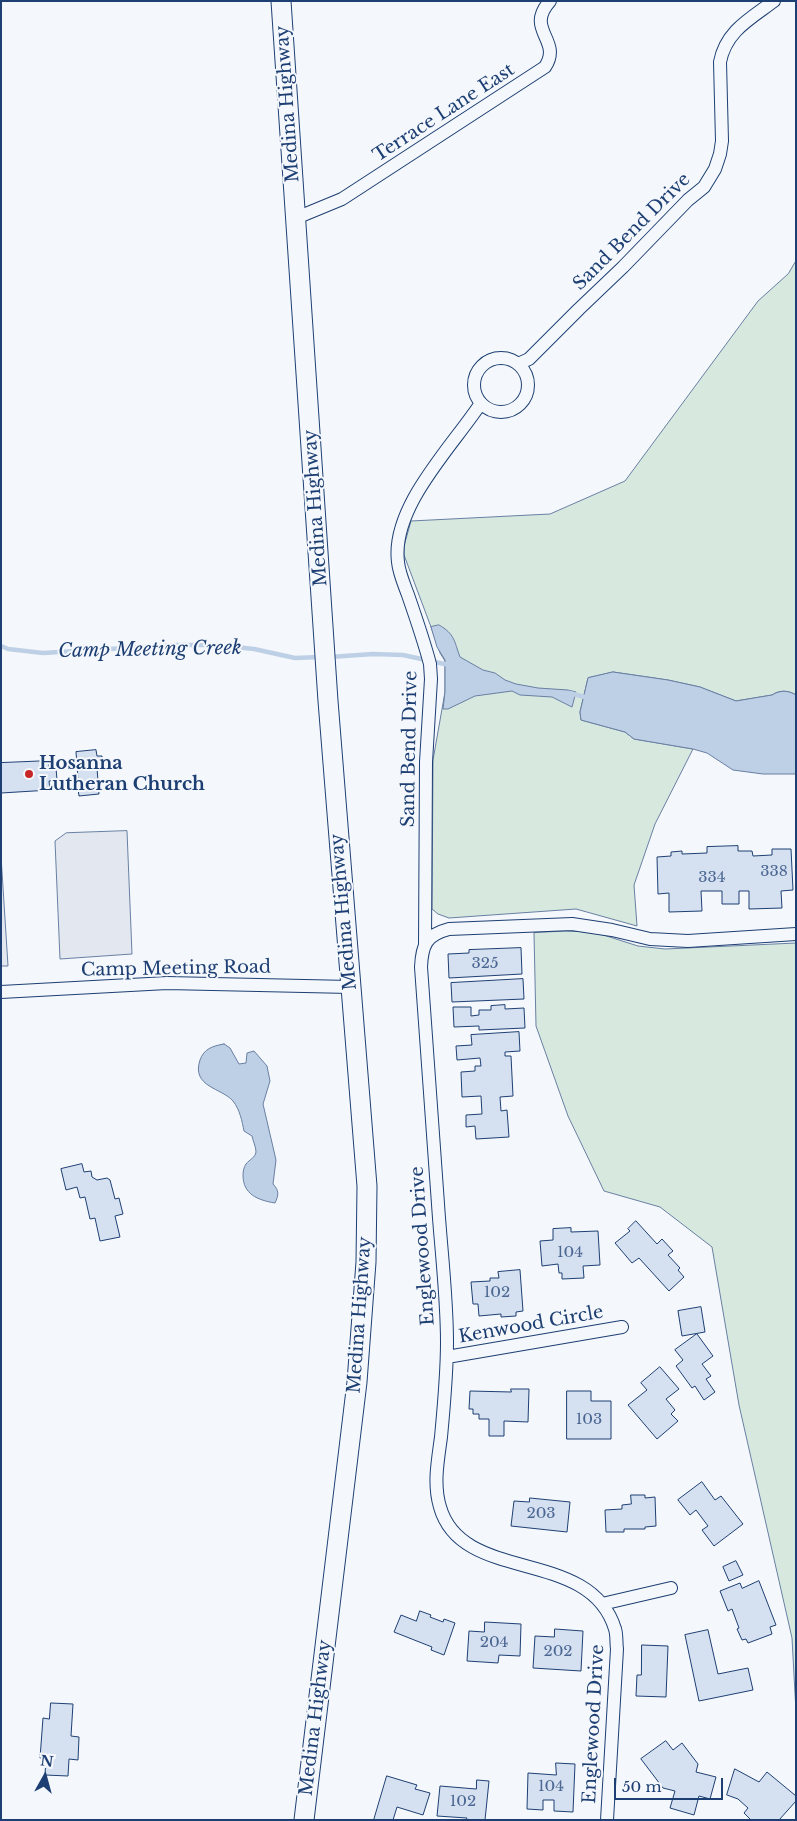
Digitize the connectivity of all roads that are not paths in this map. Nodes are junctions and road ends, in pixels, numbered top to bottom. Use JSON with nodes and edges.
{"nodes":[{"id":1,"x":281,"y":1,"type":"edge"},
{"id":2,"x":550,"y":1,"type":"edge"},
{"id":3,"x":774,"y":1,"type":"edge"},
{"id":4,"x":296,"y":218,"type":"junction"},
{"id":5,"x":518,"y":364,"type":"junction"},
{"id":6,"x":481,"y":403,"type":"junction"},
{"id":7,"x":796,"y":934,"type":"edge"},
{"id":8,"x":425,"y":944,"type":"junction"},
{"id":9,"x":350,"y":987,"type":"junction"},
{"id":10,"x":1,"y":992,"type":"edge"},
{"id":11,"x":622,"y":1327,"type":"dead end"},
{"id":12,"x":447,"y":1357,"type":"junction"},
{"id":13,"x":672,"y":1588,"type":"dead end"},
{"id":14,"x":602,"y":1604,"type":"junction"},
{"id":15,"x":304,"y":1820,"type":"edge"},
{"id":16,"x":607,"y":1820,"type":"edge"}],
"edges":[{"from":1,"to":4,"type":"main road","name":"Medina Highway"},
{"from":2,"to":4,"type":"street","name":"Terrace Lane East"},
{"from":3,"to":5,"type":"street","name":"Sand Bend Drive"},
{"from":4,"to":9,"type":"main road","name":"Medina Highway"},
{"from":5,"to":6,"type":"street"},
{"from":5,"to":6,"type":"street"},
{"from":6,"to":8,"type":"street","name":"Sand Bend Drive"},
{"from":7,"to":8,"type":"street"},
{"from":8,"to":12,"type":"street","name":"Englewood Drive"},
{"from":9,"to":10,"type":"street","name":"Camp Meeting Road"},
{"from":9,"to":15,"type":"main road","name":"Medina Highway"},
{"from":11,"to":12,"type":"street","name":"Kenwood Circle"},
{"from":12,"to":14,"type":"street","name":"Englewood Drive"},
{"from":13,"to":14,"type":"street"},
{"from":14,"to":16,"type":"street","name":"Englewood Drive"}]}
